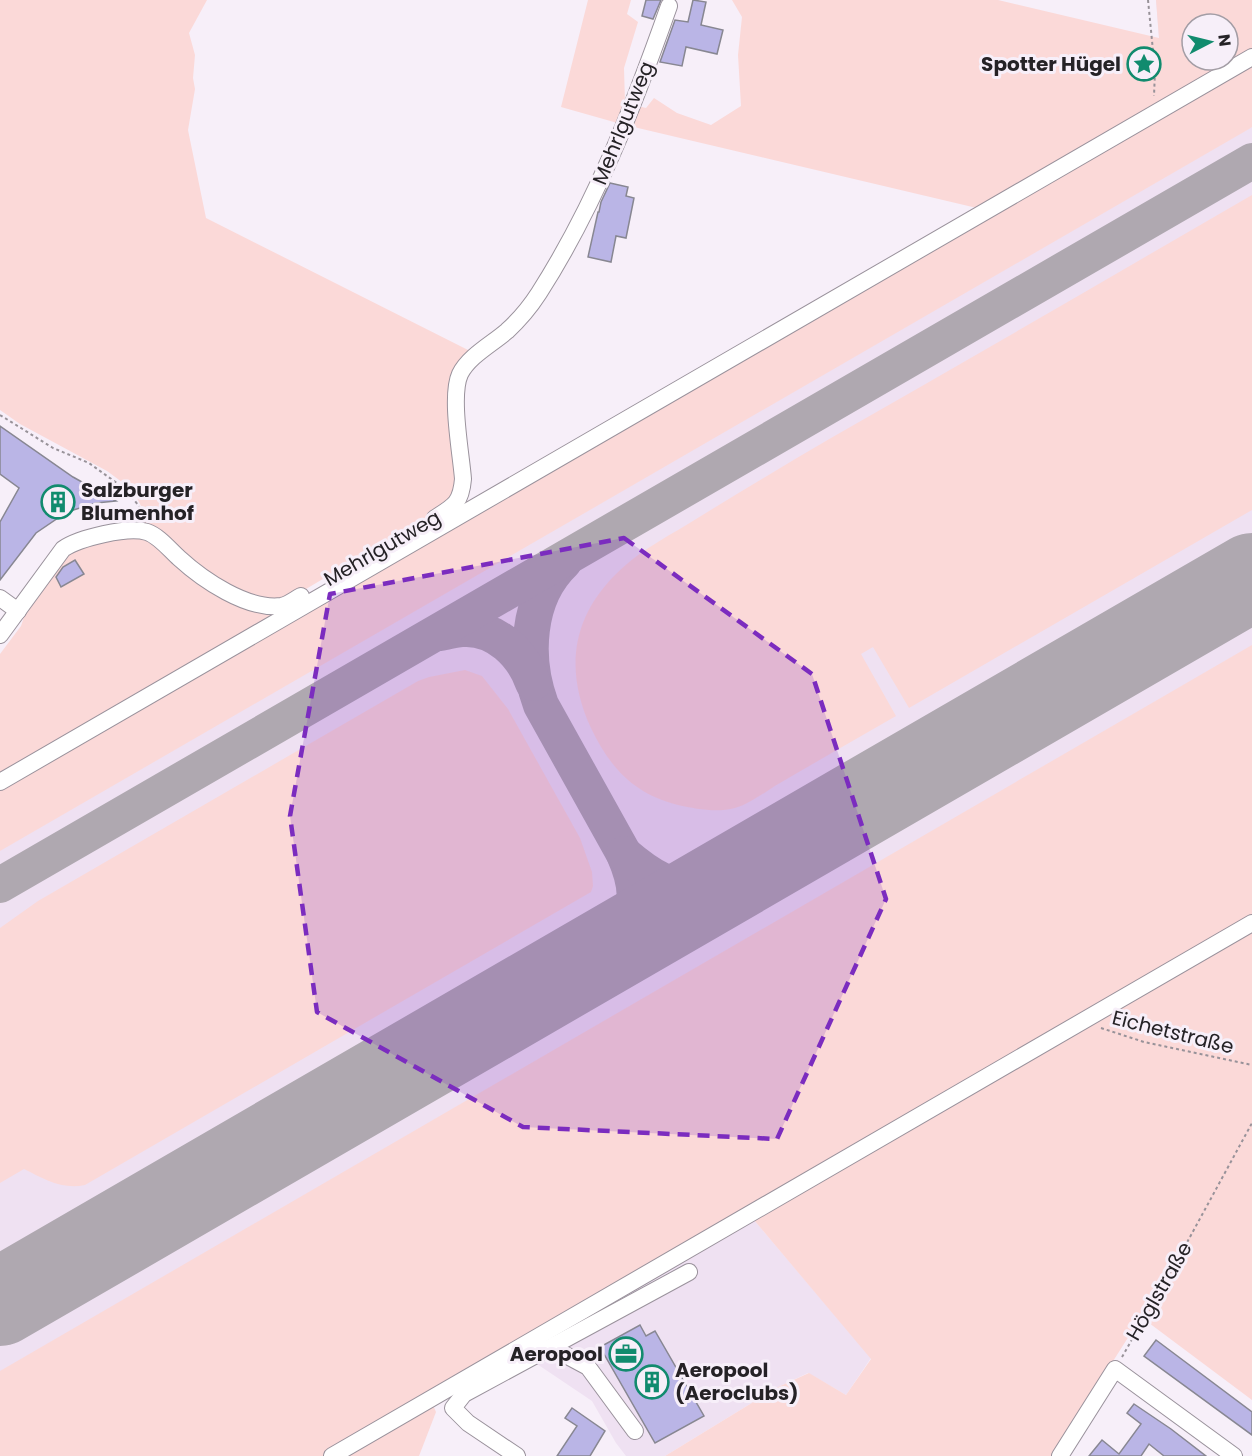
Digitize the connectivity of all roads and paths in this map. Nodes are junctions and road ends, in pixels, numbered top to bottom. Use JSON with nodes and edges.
{"nodes":[{"id":1,"x":1148,"y":0,"type":"edge"},
{"id":2,"x":669,"y":6,"type":"dead end"},
{"id":3,"x":1252,"y":57,"type":"edge"},
{"id":4,"x":1147,"y":102,"type":"dead end"},
{"id":5,"x":0,"y":415,"type":"edge"},
{"id":6,"x":147,"y":532,"type":"junction"},
{"id":7,"x":0,"y":598,"type":"edge"},
{"id":8,"x":287,"y":610,"type":"junction"},
{"id":9,"x":18,"y":611,"type":"junction"},
{"id":10,"x":0,"y":636,"type":"edge"},
{"id":11,"x":0,"y":782,"type":"edge"},
{"id":12,"x":1252,"y":923,"type":"edge"},
{"id":13,"x":1086,"y":1022,"type":"junction"},
{"id":14,"x":1252,"y":1065,"type":"edge"},
{"id":15,"x":1252,"y":1123,"type":"edge"},
{"id":16,"x":689,"y":1272,"type":"dead end"},
{"id":17,"x":555,"y":1345,"type":"junction"},
{"id":18,"x":1114,"y":1369,"type":"junction"},
{"id":19,"x":435,"y":1397,"type":"junction"},
{"id":20,"x":453,"y":1408,"type":"junction"},
{"id":21,"x":636,"y":1431,"type":"dead end"},
{"id":22,"x":332,"y":1456,"type":"edge"},
{"id":23,"x":517,"y":1456,"type":"edge"},
{"id":24,"x":1061,"y":1456,"type":"edge"},
{"id":25,"x":1234,"y":1456,"type":"edge"}],
"edges":[{"from":1,"to":4,"type":"path"},
{"from":2,"to":8,"type":"street","name":"Mehrlgutweg"},
{"from":3,"to":8,"type":"street"},
{"from":5,"to":6,"type":"path"},
{"from":6,"to":8,"type":"street"},
{"from":6,"to":9,"type":"street"},
{"from":7,"to":9,"type":"street"},
{"from":8,"to":11,"type":"street"},
{"from":9,"to":10,"type":"street"},
{"from":12,"to":13,"type":"street"},
{"from":13,"to":14,"type":"path","name":"Eichetstraße"},
{"from":13,"to":19,"type":"street"},
{"from":15,"to":18,"type":"path","name":"Höglstraße"},
{"from":16,"to":17,"type":"street"},
{"from":17,"to":20,"type":"street"},
{"from":17,"to":21,"type":"street"},
{"from":18,"to":24,"type":"street"},
{"from":18,"to":25,"type":"street"},
{"from":19,"to":20,"type":"street"},
{"from":19,"to":22,"type":"street"},
{"from":20,"to":23,"type":"street"}]}
